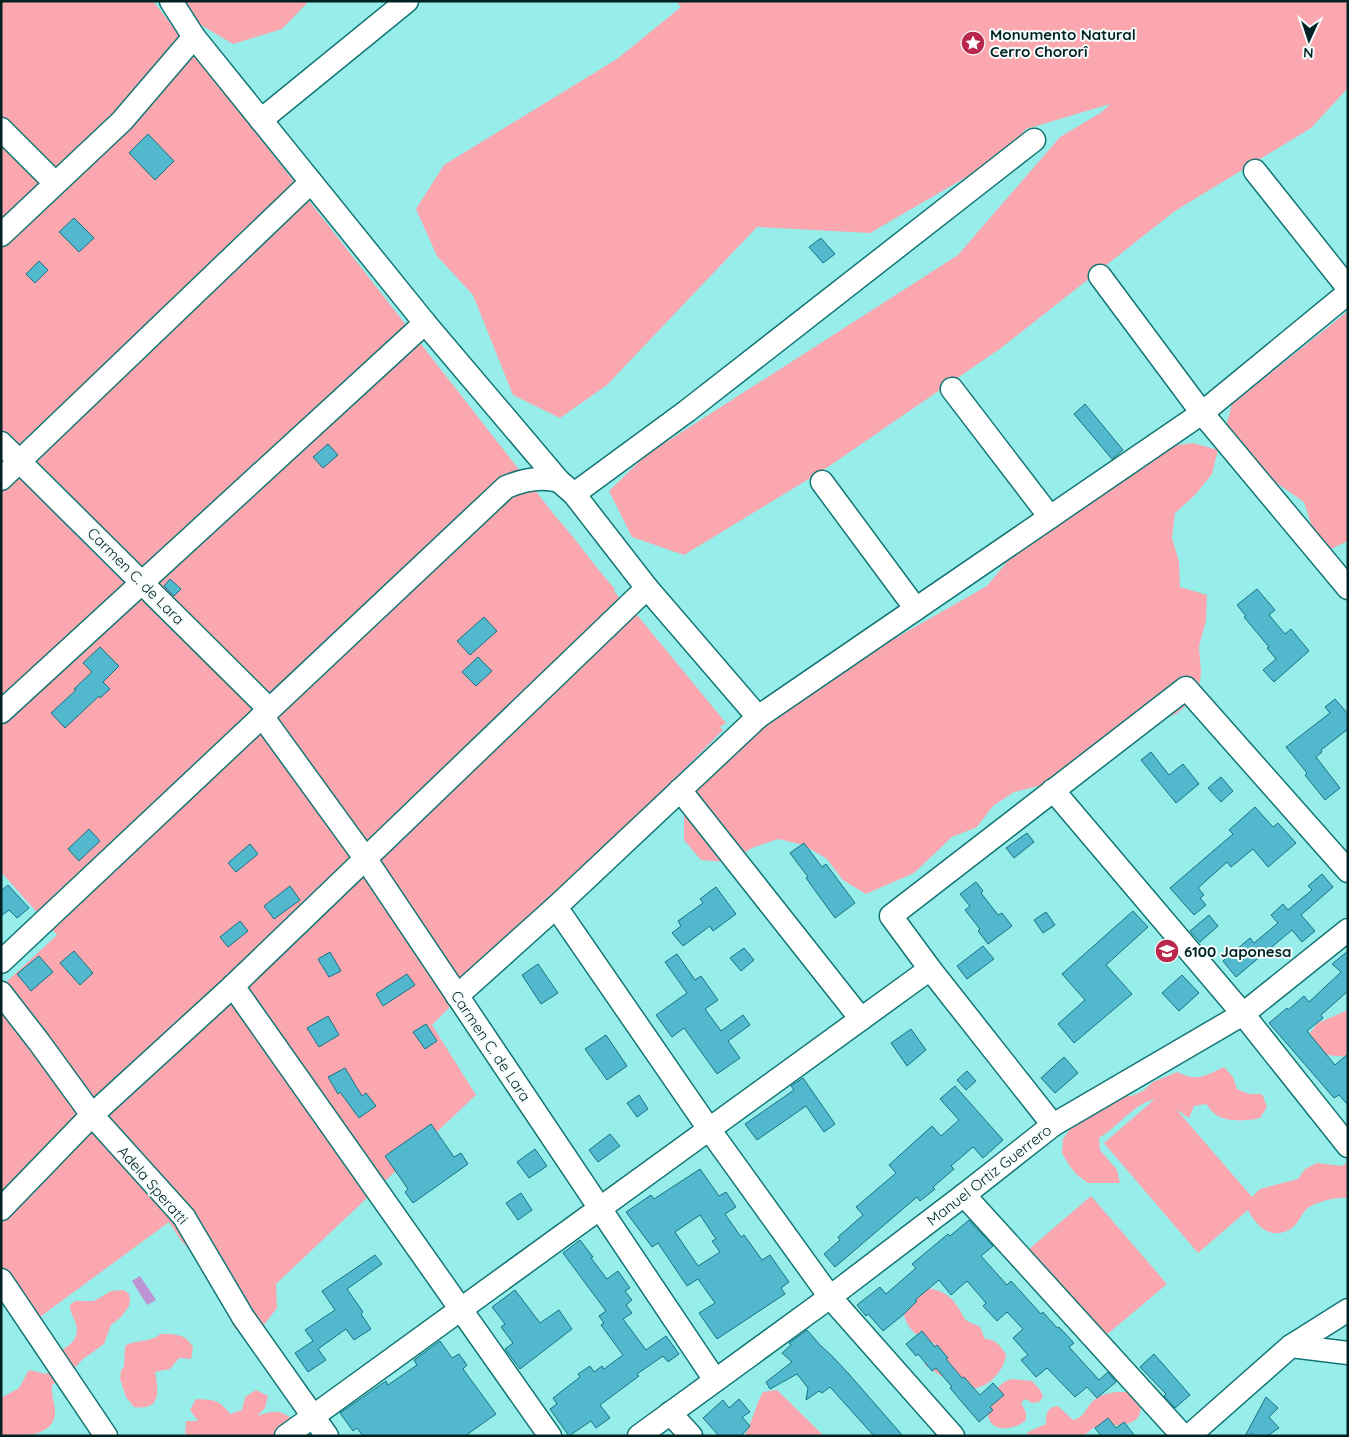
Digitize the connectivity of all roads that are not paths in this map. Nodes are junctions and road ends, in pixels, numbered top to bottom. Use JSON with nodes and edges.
{"nodes":[{"id":1,"x":171,"y":1,"type":"edge"},
{"id":2,"x":407,"y":1,"type":"edge"},
{"id":3,"x":194,"y":37,"type":"junction"},
{"id":4,"x":261,"y":120,"type":"junction"},
{"id":5,"x":1,"y":129,"type":"edge"},
{"id":6,"x":1034,"y":140,"type":"dead end"},
{"id":7,"x":1255,"y":171,"type":"dead end"},
{"id":8,"x":311,"y":182,"type":"junction"},
{"id":9,"x":55,"y":183,"type":"junction"},
{"id":10,"x":1,"y":234,"type":"edge"},
{"id":11,"x":1100,"y":276,"type":"dead end"},
{"id":12,"x":1348,"y":288,"type":"edge"},
{"id":13,"x":1348,"y":293,"type":"edge"},
{"id":14,"x":425,"y":323,"type":"junction"},
{"id":15,"x":952,"y":389,"type":"dead end"},
{"id":16,"x":1202,"y":413,"type":"junction"},
{"id":17,"x":1,"y":443,"type":"edge"},
{"id":18,"x":20,"y":462,"type":"junction"},
{"id":19,"x":1,"y":479,"type":"edge"},
{"id":20,"x":822,"y":482,"type":"dead end"},
{"id":21,"x":566,"y":487,"type":"junction"},
{"id":22,"x":1050,"y":517,"type":"junction"},
{"id":23,"x":143,"y":582,"type":"junction"},
{"id":24,"x":647,"y":588,"type":"junction"},
{"id":25,"x":1348,"y":588,"type":"edge"},
{"id":26,"x":916,"y":609,"type":"junction"},
{"id":27,"x":1,"y":712,"type":"edge"},
{"id":28,"x":266,"y":713,"type":"junction"},
{"id":29,"x":758,"y":718,"type":"junction"},
{"id":30,"x":680,"y":790,"type":"junction"},
{"id":31,"x":1053,"y":790,"type":"junction"},
{"id":32,"x":365,"y":858,"type":"junction"},
{"id":33,"x":1348,"y":871,"type":"edge"},
{"id":34,"x":556,"y":907,"type":"junction"},
{"id":35,"x":1348,"y":930,"type":"edge"},
{"id":36,"x":1,"y":962,"type":"edge"},
{"id":37,"x":930,"y":969,"type":"junction"},
{"id":38,"x":233,"y":986,"type":"junction"},
{"id":39,"x":1,"y":993,"type":"edge"},
{"id":40,"x":457,"y":996,"type":"junction"},
{"id":41,"x":1243,"y":1014,"type":"junction"},
{"id":42,"x":861,"y":1019,"type":"junction"},
{"id":43,"x":92,"y":1115,"type":"junction"},
{"id":44,"x":1053,"y":1125,"type":"junction"},
{"id":45,"x":709,"y":1129,"type":"junction"},
{"id":46,"x":1348,"y":1146,"type":"edge"},
{"id":47,"x":964,"y":1195,"type":"junction"},
{"id":48,"x":600,"y":1208,"type":"junction"},
{"id":49,"x":1,"y":1209,"type":"edge"},
{"id":50,"x":1,"y":1280,"type":"edge"},
{"id":51,"x":830,"y":1297,"type":"junction"},
{"id":52,"x":460,"y":1309,"type":"junction"},
{"id":53,"x":1348,"y":1310,"type":"edge"},
{"id":54,"x":1291,"y":1346,"type":"junction"},
{"id":55,"x":1348,"y":1353,"type":"edge"},
{"id":56,"x":715,"y":1380,"type":"junction"},
{"id":57,"x":670,"y":1413,"type":"junction"},
{"id":58,"x":312,"y":1416,"type":"junction"},
{"id":59,"x":106,"y":1436,"type":"edge"},
{"id":60,"x":286,"y":1436,"type":"edge"},
{"id":61,"x":326,"y":1436,"type":"edge"},
{"id":62,"x":550,"y":1436,"type":"edge"},
{"id":63,"x":639,"y":1436,"type":"edge"},
{"id":64,"x":691,"y":1436,"type":"edge"},
{"id":65,"x":953,"y":1436,"type":"edge"},
{"id":66,"x":1183,"y":1436,"type":"edge"},
{"id":67,"x":1189,"y":1436,"type":"edge"}],
"edges":[{"from":1,"to":3,"type":"street"},
{"from":2,"to":4,"type":"street"},
{"from":3,"to":4,"type":"street"},
{"from":3,"to":9,"type":"street"},
{"from":4,"to":8,"type":"street"},
{"from":5,"to":9,"type":"street"},
{"from":6,"to":21,"type":"street"},
{"from":7,"to":12,"type":"street"},
{"from":8,"to":14,"type":"street"},
{"from":8,"to":18,"type":"street"},
{"from":9,"to":10,"type":"street"},
{"from":11,"to":16,"type":"street"},
{"from":13,"to":16,"type":"street"},
{"from":14,"to":21,"type":"street"},
{"from":14,"to":23,"type":"street"},
{"from":15,"to":22,"type":"street"},
{"from":16,"to":22,"type":"street"},
{"from":16,"to":25,"type":"street"},
{"from":17,"to":18,"type":"street","name":"Carmen C. de Lara"},
{"from":18,"to":19,"type":"street"},
{"from":18,"to":23,"type":"street","name":"Carmen C. de Lara"},
{"from":20,"to":26,"type":"street"},
{"from":21,"to":24,"type":"street"},
{"from":21,"to":28,"type":"street"},
{"from":22,"to":26,"type":"street"},
{"from":23,"to":27,"type":"street"},
{"from":23,"to":28,"type":"street","name":"Carmen C. de Lara"},
{"from":24,"to":29,"type":"street"},
{"from":24,"to":32,"type":"street"},
{"from":26,"to":29,"type":"street"},
{"from":28,"to":32,"type":"street","name":"Carmen C. de Lara"},
{"from":28,"to":36,"type":"street"},
{"from":29,"to":30,"type":"street"},
{"from":30,"to":34,"type":"street"},
{"from":30,"to":42,"type":"street"},
{"from":31,"to":33,"type":"street"},
{"from":31,"to":37,"type":"street"},
{"from":31,"to":41,"type":"street"},
{"from":32,"to":38,"type":"street"},
{"from":32,"to":40,"type":"street","name":"Carmen C. de Lara"},
{"from":34,"to":40,"type":"street"},
{"from":34,"to":45,"type":"street"},
{"from":35,"to":41,"type":"street","name":"Manuel Ortiz Guerrero"},
{"from":37,"to":42,"type":"street"},
{"from":37,"to":44,"type":"street"},
{"from":38,"to":43,"type":"street"},
{"from":38,"to":52,"type":"street"},
{"from":39,"to":43,"type":"street","name":"Adela Speratti"},
{"from":40,"to":48,"type":"street","name":"Carmen C. de Lara"},
{"from":41,"to":44,"type":"street","name":"Manuel Ortiz Guerrero"},
{"from":41,"to":46,"type":"street"},
{"from":42,"to":45,"type":"street"},
{"from":43,"to":49,"type":"street"},
{"from":43,"to":58,"type":"street","name":"Adela Speratti"},
{"from":44,"to":47,"type":"street","name":"Manuel Ortiz Guerrero"},
{"from":45,"to":48,"type":"street"},
{"from":45,"to":51,"type":"street"},
{"from":47,"to":51,"type":"street","name":"Manuel Ortiz Guerrero"},
{"from":47,"to":66,"type":"street"},
{"from":48,"to":52,"type":"street"},
{"from":48,"to":56,"type":"street","name":"Carmen C. de Lara"},
{"from":50,"to":59,"type":"street"},
{"from":51,"to":56,"type":"street","name":"Manuel Ortiz Guerrero"},
{"from":51,"to":65,"type":"street"},
{"from":52,"to":58,"type":"street"},
{"from":52,"to":62,"type":"street"},
{"from":53,"to":54,"type":"street"},
{"from":54,"to":55,"type":"street"},
{"from":54,"to":67,"type":"street"},
{"from":56,"to":57,"type":"street","name":"Manuel Ortiz Guerrero"},
{"from":57,"to":63,"type":"street","name":"Manuel Ortiz Guerrero"},
{"from":57,"to":64,"type":"street"},
{"from":58,"to":60,"type":"street"},
{"from":58,"to":61,"type":"street","name":"Adela Speratti"}]}
